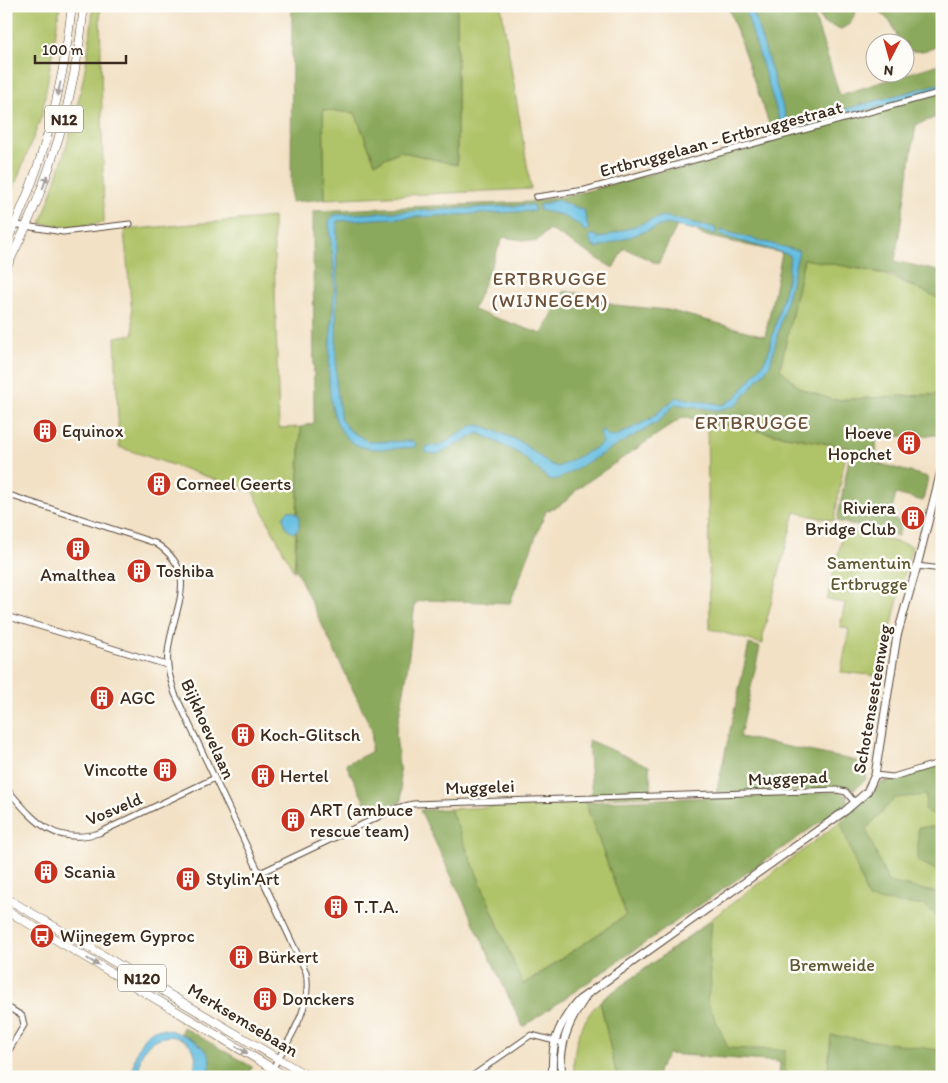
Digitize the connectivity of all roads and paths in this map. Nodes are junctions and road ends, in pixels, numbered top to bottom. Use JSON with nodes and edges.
{"nodes":[{"id":1,"x":72,"y":6,"type":"edge"},
{"id":2,"x":84,"y":6,"type":"edge"},
{"id":3,"x":942,"y":92,"type":"edge"},
{"id":4,"x":536,"y":197,"type":"dead end"},
{"id":5,"x":6,"y":223,"type":"edge"},
{"id":6,"x":130,"y":224,"type":"dead end"},
{"id":7,"x":15,"y":225,"type":"junction"},
{"id":8,"x":26,"y":228,"type":"junction"},
{"id":9,"x":6,"y":244,"type":"edge"},
{"id":10,"x":6,"y":268,"type":"edge"},
{"id":11,"x":942,"y":467,"type":"edge"},
{"id":12,"x":940,"y":487,"type":"edge"},
{"id":13,"x":6,"y":494,"type":"edge"},
{"id":14,"x":917,"y":566,"type":"junction"},
{"id":15,"x":942,"y":569,"type":"edge"},
{"id":16,"x":6,"y":616,"type":"edge"},
{"id":17,"x":167,"y":665,"type":"junction"},
{"id":18,"x":942,"y":762,"type":"edge"},
{"id":19,"x":875,"y":775,"type":"junction"},
{"id":20,"x":215,"y":778,"type":"junction"},
{"id":21,"x":6,"y":788,"type":"edge"},
{"id":22,"x":716,"y":794,"type":"joint"},
{"id":23,"x":855,"y":803,"type":"junction"},
{"id":24,"x":260,"y":873,"type":"junction"},
{"id":25,"x":10,"y":900,"type":"edge"},
{"id":26,"x":7,"y":912,"type":"edge"},
{"id":27,"x":589,"y":993,"type":"junction"},
{"id":28,"x":6,"y":1006,"type":"edge"},
{"id":29,"x":554,"y":1041,"type":"junction"},
{"id":30,"x":563,"y":1043,"type":"junction"},
{"id":31,"x":6,"y":1055,"type":"edge"},
{"id":32,"x":278,"y":1058,"type":"junction"},
{"id":33,"x":272,"y":1068,"type":"junction"},
{"id":34,"x":287,"y":1077,"type":"edge"},
{"id":35,"x":309,"y":1077,"type":"edge"},
{"id":36,"x":471,"y":1077,"type":"edge"},
{"id":37,"x":553,"y":1077,"type":"edge"},
{"id":38,"x":562,"y":1077,"type":"edge"}],
"edges":[{"from":1,"to":7,"type":"main road","number":"N12","one_way":true},
{"from":8,"to":2,"type":"main road","number":"N12","one_way":true},
{"from":3,"to":4,"type":"street","name":"Ertbruggelaan - Ertbruggestraat"},
{"from":5,"to":7,"type":"street"},
{"from":6,"to":8,"type":"street"},
{"from":7,"to":8,"type":"street"},
{"from":7,"to":9,"type":"main road","number":"N12"},
{"from":8,"to":10,"type":"main road","number":"N12"},
{"from":11,"to":12,"type":"street","name":"Schotensesteenweg"},
{"from":12,"to":14,"type":"street","name":"Schotensesteenweg"},
{"from":13,"to":17,"type":"street","name":"Bijkhoevelaan"},
{"from":14,"to":15,"type":"street"},
{"from":14,"to":19,"type":"street","name":"Schotensesteenweg"},
{"from":16,"to":17,"type":"street"},
{"from":17,"to":20,"type":"street","name":"Bijkhoevelaan"},
{"from":18,"to":19,"type":"street"},
{"from":19,"to":23,"type":"street","name":"Schotensesteenweg"},
{"from":20,"to":21,"type":"street","name":"Vosveld"},
{"from":20,"to":24,"type":"street","name":"Bijkhoevelaan"},
{"from":22,"to":23,"type":"street","name":"Muggepad"},
{"from":22,"to":24,"type":"street","name":"Muggelei"},
{"from":23,"to":27,"type":"street","name":"Schotensesteenweg"},
{"from":24,"to":32,"type":"street","name":"Bijkhoevelaan"},
{"from":25,"to":26,"type":"street"},
{"from":25,"to":32,"type":"main road","name":"Merksemsebaan","number":"N120"},
{"from":26,"to":33,"type":"main road","name":"Merksemsebaan","number":"N120","one_way":true},
{"from":27,"to":29,"type":"street"},
{"from":27,"to":30,"type":"street"},
{"from":28,"to":31,"type":"street"},
{"from":29,"to":30,"type":"street"},
{"from":29,"to":36,"type":"street"},
{"from":29,"to":37,"type":"street"},
{"from":30,"to":38,"type":"street"},
{"from":32,"to":33,"type":"street","name":"Bijkhoevelaan"},
{"from":32,"to":35,"type":"main road","name":"Merksemsebaan","number":"N120"},
{"from":33,"to":34,"type":"main road","name":"Merksemsebaan","number":"N120"}]}
